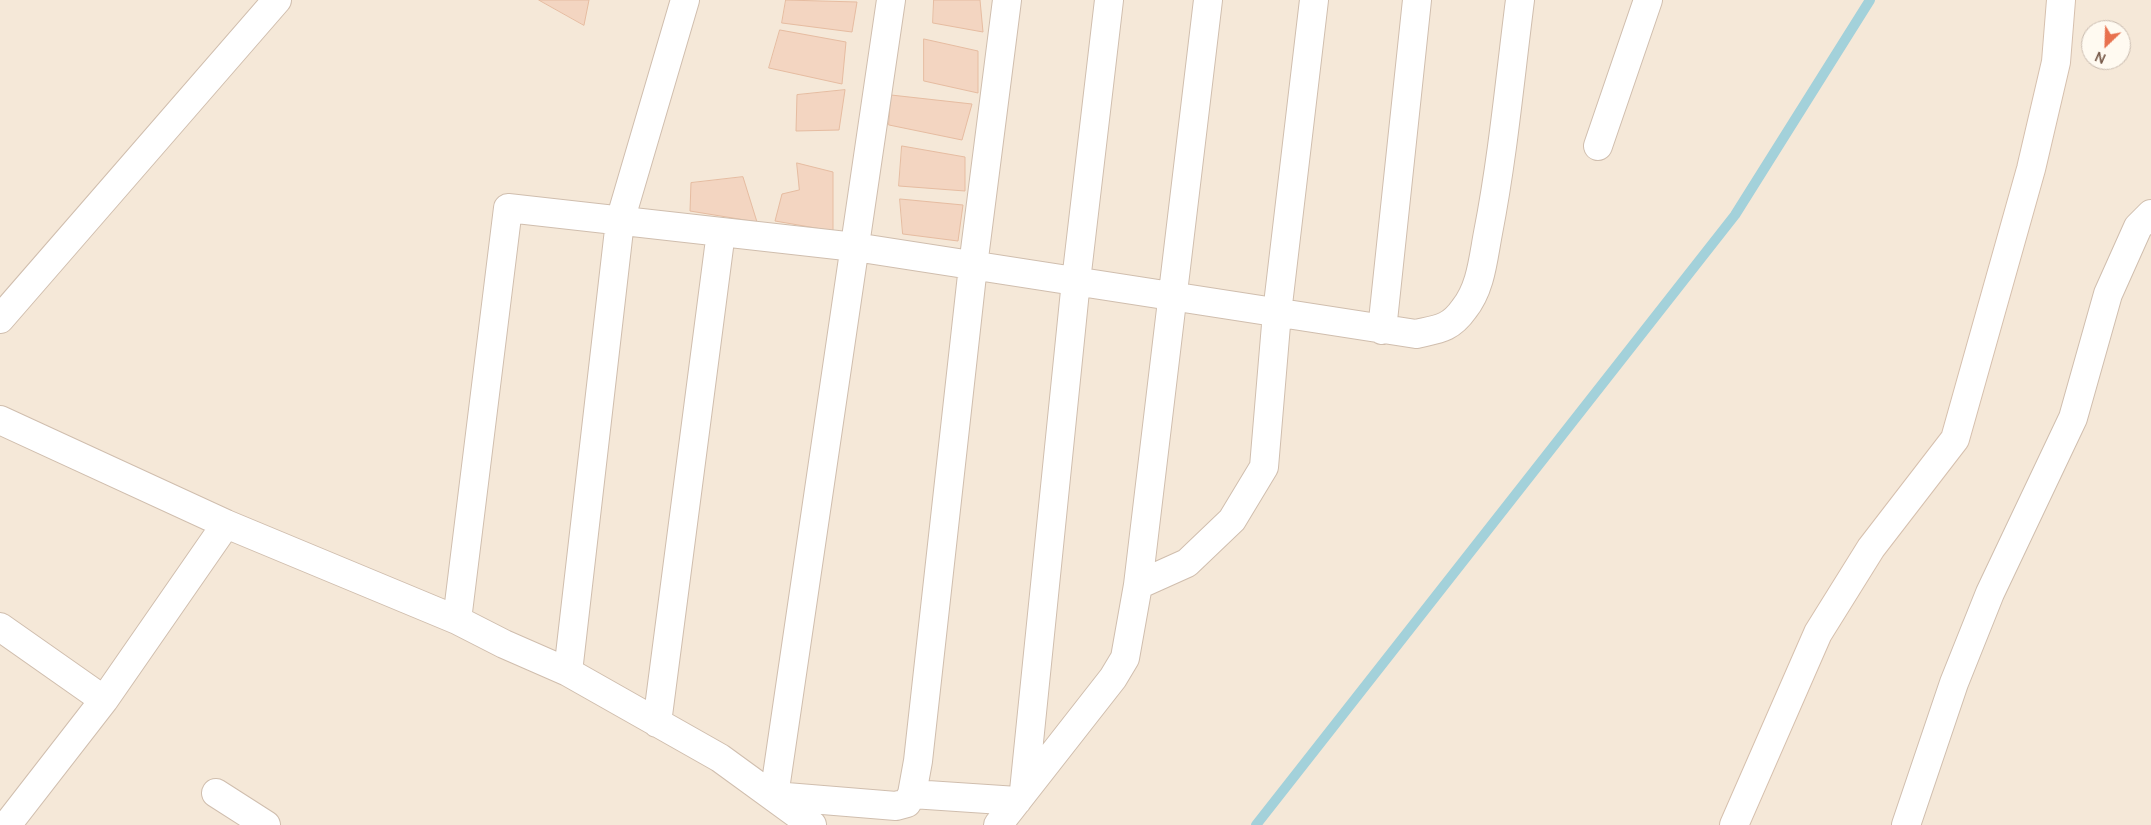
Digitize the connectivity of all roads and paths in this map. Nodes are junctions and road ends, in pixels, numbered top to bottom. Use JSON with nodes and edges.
{"nodes":[{"id":1,"x":277,"y":0,"type":"edge"},
{"id":2,"x":685,"y":0,"type":"edge"},
{"id":3,"x":891,"y":0,"type":"edge"},
{"id":4,"x":1007,"y":0,"type":"edge"},
{"id":5,"x":1109,"y":0,"type":"edge"},
{"id":6,"x":1208,"y":0,"type":"edge"},
{"id":7,"x":1314,"y":0,"type":"edge"},
{"id":8,"x":1417,"y":0,"type":"edge"},
{"id":9,"x":1520,"y":0,"type":"edge"},
{"id":10,"x":1648,"y":0,"type":"edge"},
{"id":11,"x":2061,"y":0,"type":"edge"},
{"id":12,"x":1598,"y":146,"type":"dead end"},
{"id":13,"x":2151,"y":214,"type":"edge"},
{"id":14,"x":620,"y":221,"type":"junction"},
{"id":15,"x":721,"y":232,"type":"junction"},
{"id":16,"x":855,"y":248,"type":"junction"},
{"id":17,"x":973,"y":266,"type":"junction"},
{"id":18,"x":1076,"y":282,"type":"junction"},
{"id":19,"x":1171,"y":296,"type":"junction"},
{"id":20,"x":1277,"y":313,"type":"junction"},
{"id":21,"x":0,"y":319,"type":"edge"},
{"id":22,"x":1382,"y":330,"type":"junction"},
{"id":23,"x":0,"y":420,"type":"edge"},
{"id":24,"x":226,"y":524,"type":"junction"},
{"id":25,"x":1138,"y":585,"type":"junction"},
{"id":26,"x":457,"y":620,"type":"junction"},
{"id":27,"x":0,"y":627,"type":"edge"},
{"id":28,"x":568,"y":672,"type":"junction"},
{"id":29,"x":104,"y":700,"type":"junction"},
{"id":30,"x":657,"y":723,"type":"junction"},
{"id":31,"x":216,"y":793,"type":"dead end"},
{"id":32,"x":912,"y":794,"type":"junction"},
{"id":33,"x":774,"y":796,"type":"junction"},
{"id":34,"x":1020,"y":796,"type":"junction"},
{"id":35,"x":0,"y":819,"type":"edge"},
{"id":36,"x":7,"y":825,"type":"edge"},
{"id":37,"x":266,"y":825,"type":"edge"},
{"id":38,"x":812,"y":825,"type":"edge"},
{"id":39,"x":998,"y":825,"type":"edge"},
{"id":40,"x":1734,"y":825,"type":"edge"},
{"id":41,"x":1906,"y":825,"type":"edge"}],
"edges":[{"from":1,"to":21,"type":"street"},
{"from":2,"to":14,"type":"street"},
{"from":3,"to":16,"type":"street"},
{"from":4,"to":17,"type":"street"},
{"from":5,"to":18,"type":"street"},
{"from":6,"to":19,"type":"street"},
{"from":7,"to":20,"type":"street"},
{"from":8,"to":22,"type":"street"},
{"from":9,"to":22,"type":"street"},
{"from":10,"to":12,"type":"street"},
{"from":11,"to":40,"type":"street"},
{"from":13,"to":41,"type":"street"},
{"from":14,"to":15,"type":"street"},
{"from":14,"to":26,"type":"street"},
{"from":14,"to":28,"type":"street"},
{"from":15,"to":16,"type":"street"},
{"from":15,"to":30,"type":"street"},
{"from":16,"to":17,"type":"street"},
{"from":16,"to":33,"type":"street"},
{"from":17,"to":18,"type":"street"},
{"from":17,"to":32,"type":"street"},
{"from":18,"to":19,"type":"street"},
{"from":18,"to":34,"type":"street"},
{"from":19,"to":20,"type":"street"},
{"from":19,"to":25,"type":"street"},
{"from":20,"to":22,"type":"street"},
{"from":20,"to":25,"type":"street"},
{"from":23,"to":24,"type":"street"},
{"from":24,"to":26,"type":"street"},
{"from":24,"to":29,"type":"street"},
{"from":25,"to":34,"type":"street"},
{"from":26,"to":28,"type":"street"},
{"from":27,"to":29,"type":"street"},
{"from":28,"to":30,"type":"street"},
{"from":29,"to":36,"type":"street"},
{"from":30,"to":33,"type":"street"},
{"from":31,"to":37,"type":"street"},
{"from":32,"to":33,"type":"street"},
{"from":32,"to":34,"type":"street"},
{"from":33,"to":38,"type":"street"},
{"from":34,"to":39,"type":"street"},
{"from":35,"to":36,"type":"street"}]}
